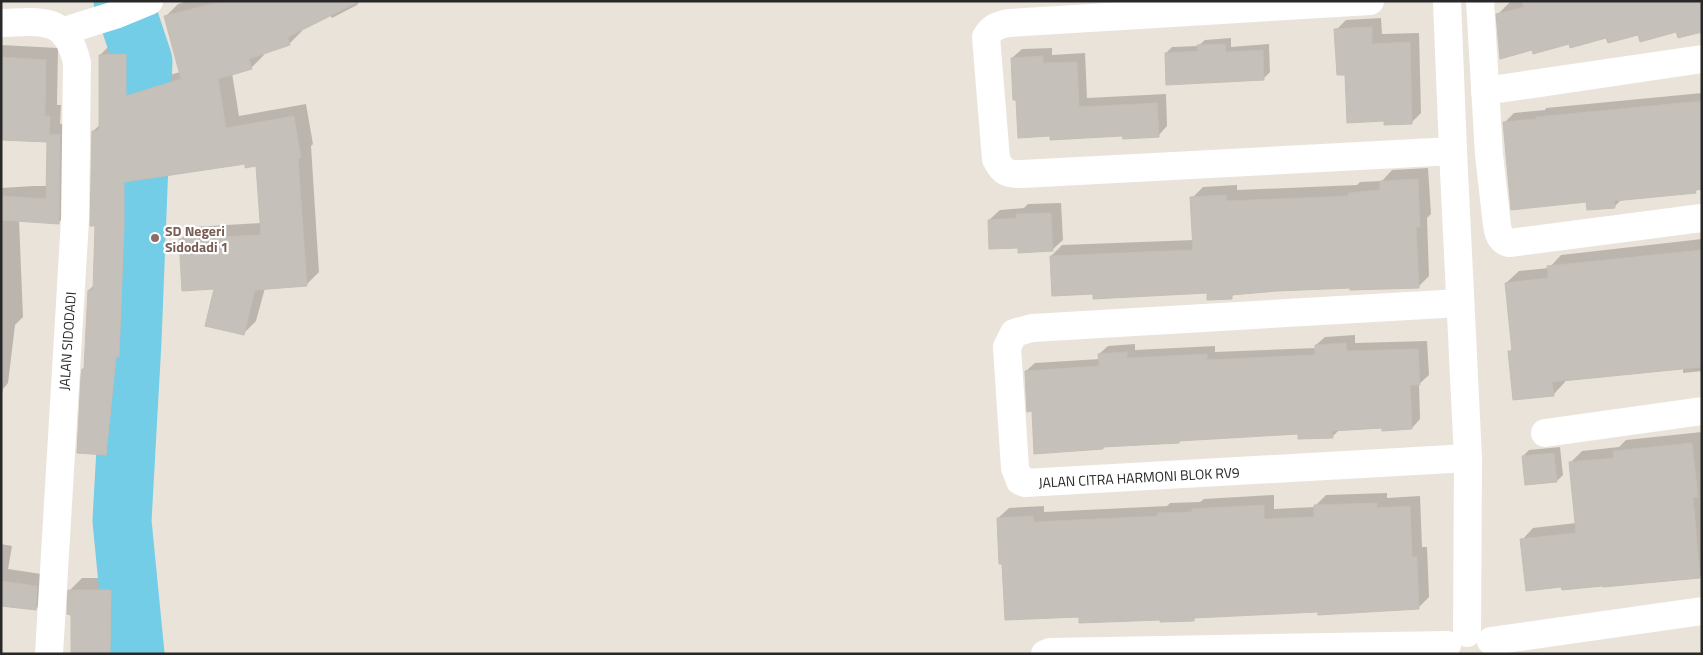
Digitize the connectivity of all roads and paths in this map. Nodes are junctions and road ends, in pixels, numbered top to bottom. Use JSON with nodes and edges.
{"nodes":[{"id":1,"x":149,"y":1,"type":"edge"},
{"id":2,"x":1370,"y":1,"type":"edge"},
{"id":3,"x":1447,"y":1,"type":"edge"},
{"id":4,"x":1480,"y":1,"type":"edge"},
{"id":5,"x":76,"y":19,"type":"edge"},
{"id":6,"x":1,"y":23,"type":"edge"},
{"id":7,"x":1702,"y":59,"type":"edge"},
{"id":8,"x":1485,"y":91,"type":"junction"},
{"id":9,"x":1453,"y":151,"type":"junction"},
{"id":10,"x":1702,"y":218,"type":"edge"},
{"id":11,"x":1460,"y":303,"type":"junction"},
{"id":12,"x":1702,"y":411,"type":"edge"},
{"id":13,"x":1545,"y":433,"type":"dead end"},
{"id":14,"x":1468,"y":458,"type":"junction"},
{"id":15,"x":1702,"y":611,"type":"edge"},
{"id":16,"x":1469,"y":645,"type":"edge"},
{"id":17,"x":49,"y":654,"type":"edge"},
{"id":18,"x":1045,"y":654,"type":"edge"}],
"edges":[{"from":1,"to":5,"type":"street"},
{"from":2,"to":9,"type":"street"},
{"from":3,"to":9,"type":"street"},
{"from":4,"to":8,"type":"street"},
{"from":5,"to":6,"type":"street"},
{"from":5,"to":17,"type":"street","name":"JALAN SIDODADI"},
{"from":7,"to":8,"type":"street"},
{"from":8,"to":10,"type":"street"},
{"from":9,"to":11,"type":"street"},
{"from":11,"to":14,"type":"street"},
{"from":11,"to":14,"type":"street","name":"JALAN CITRA HARMONI BLOK RV9"},
{"from":12,"to":13,"type":"street"},
{"from":14,"to":16,"type":"street"},
{"from":15,"to":16,"type":"street"},
{"from":16,"to":18,"type":"street"}]}
